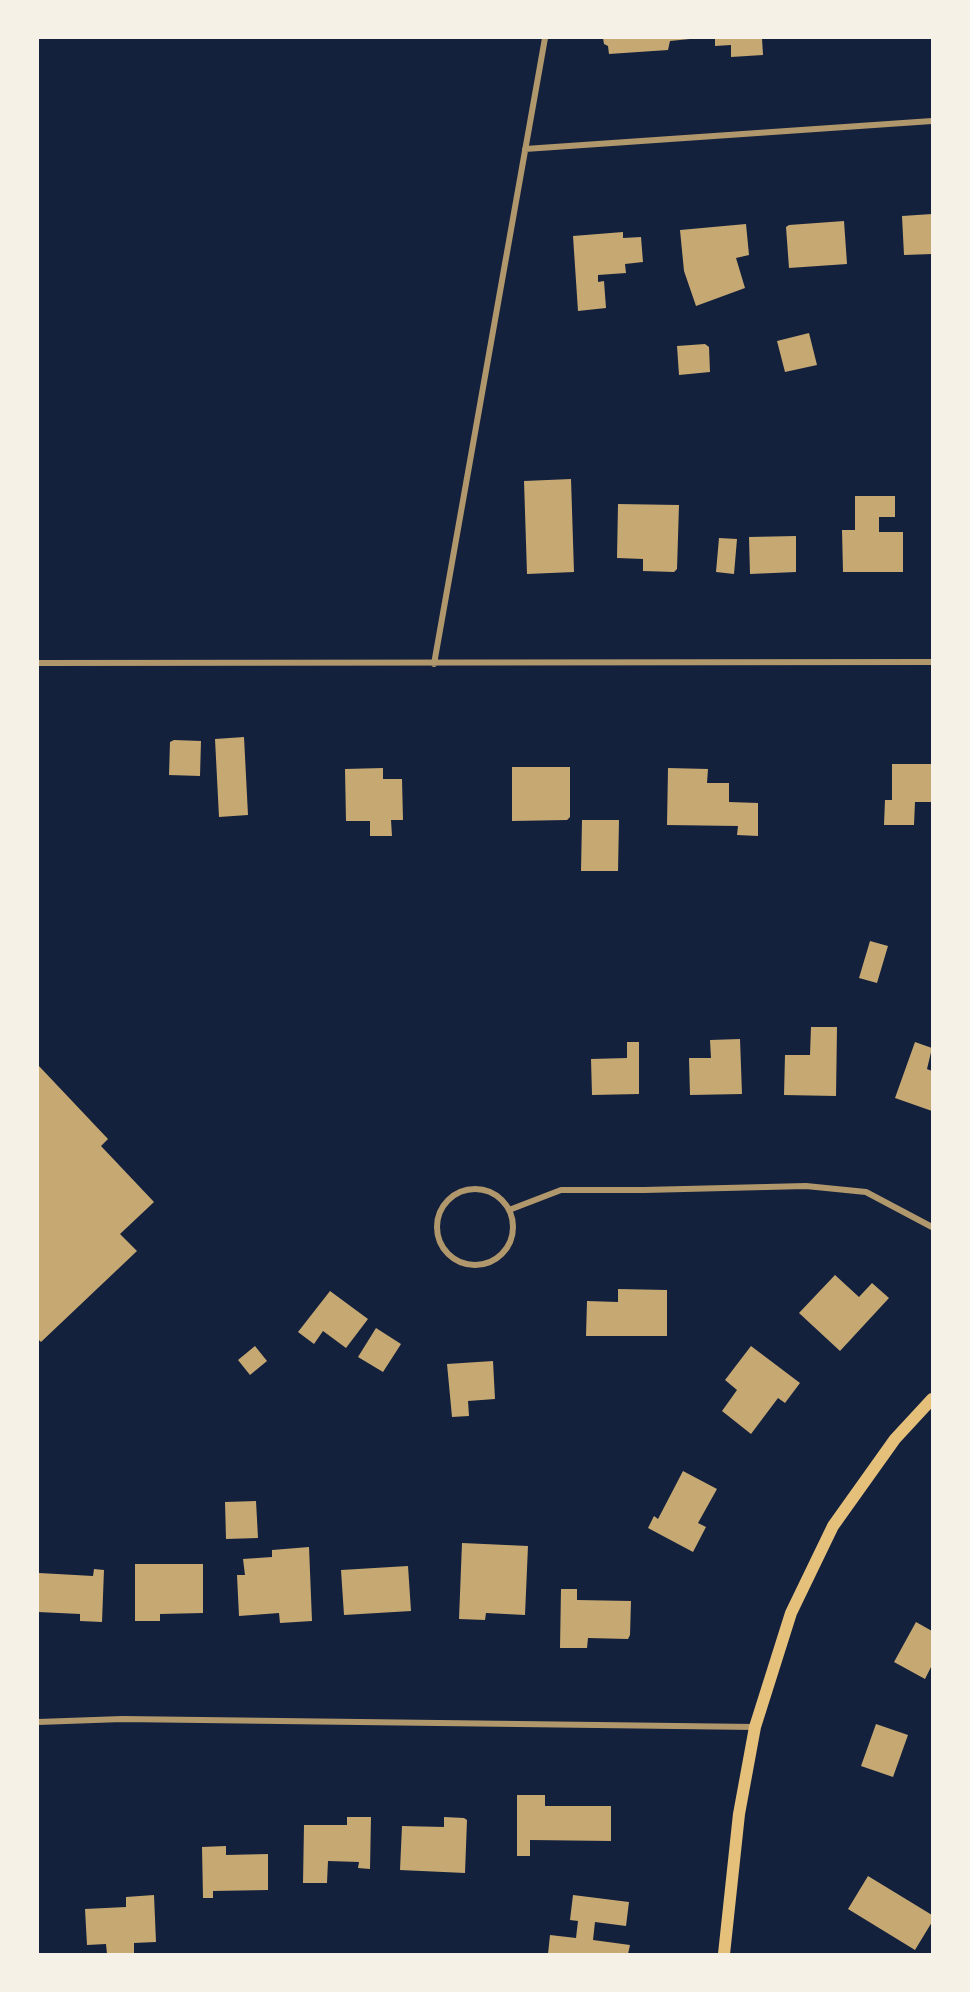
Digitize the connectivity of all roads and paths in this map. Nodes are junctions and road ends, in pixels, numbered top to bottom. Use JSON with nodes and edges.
{"nodes":[{"id":1,"x":545,"y":38,"type":"edge"},
{"id":2,"x":933,"y":121,"type":"edge"},
{"id":3,"x":525,"y":149,"type":"junction"},
{"id":4,"x":933,"y":662,"type":"edge"},
{"id":5,"x":38,"y":663,"type":"edge"},
{"id":6,"x":434,"y":664,"type":"junction"},
{"id":7,"x":509,"y":1210,"type":"junction"},
{"id":8,"x":933,"y":1227,"type":"edge"},
{"id":9,"x":933,"y":1399,"type":"edge"},
{"id":10,"x":38,"y":1722,"type":"edge"},
{"id":11,"x":755,"y":1727,"type":"junction"},
{"id":12,"x":724,"y":1954,"type":"edge"}],
"edges":[{"from":1,"to":3,"type":"street"},
{"from":2,"to":3,"type":"street"},
{"from":3,"to":6,"type":"street"},
{"from":4,"to":6,"type":"street"},
{"from":5,"to":6,"type":"street"},
{"from":7,"to":7,"type":"street"},
{"from":7,"to":8,"type":"street"},
{"from":9,"to":11,"type":"main road"},
{"from":10,"to":11,"type":"street"},
{"from":11,"to":12,"type":"main road"}]}
